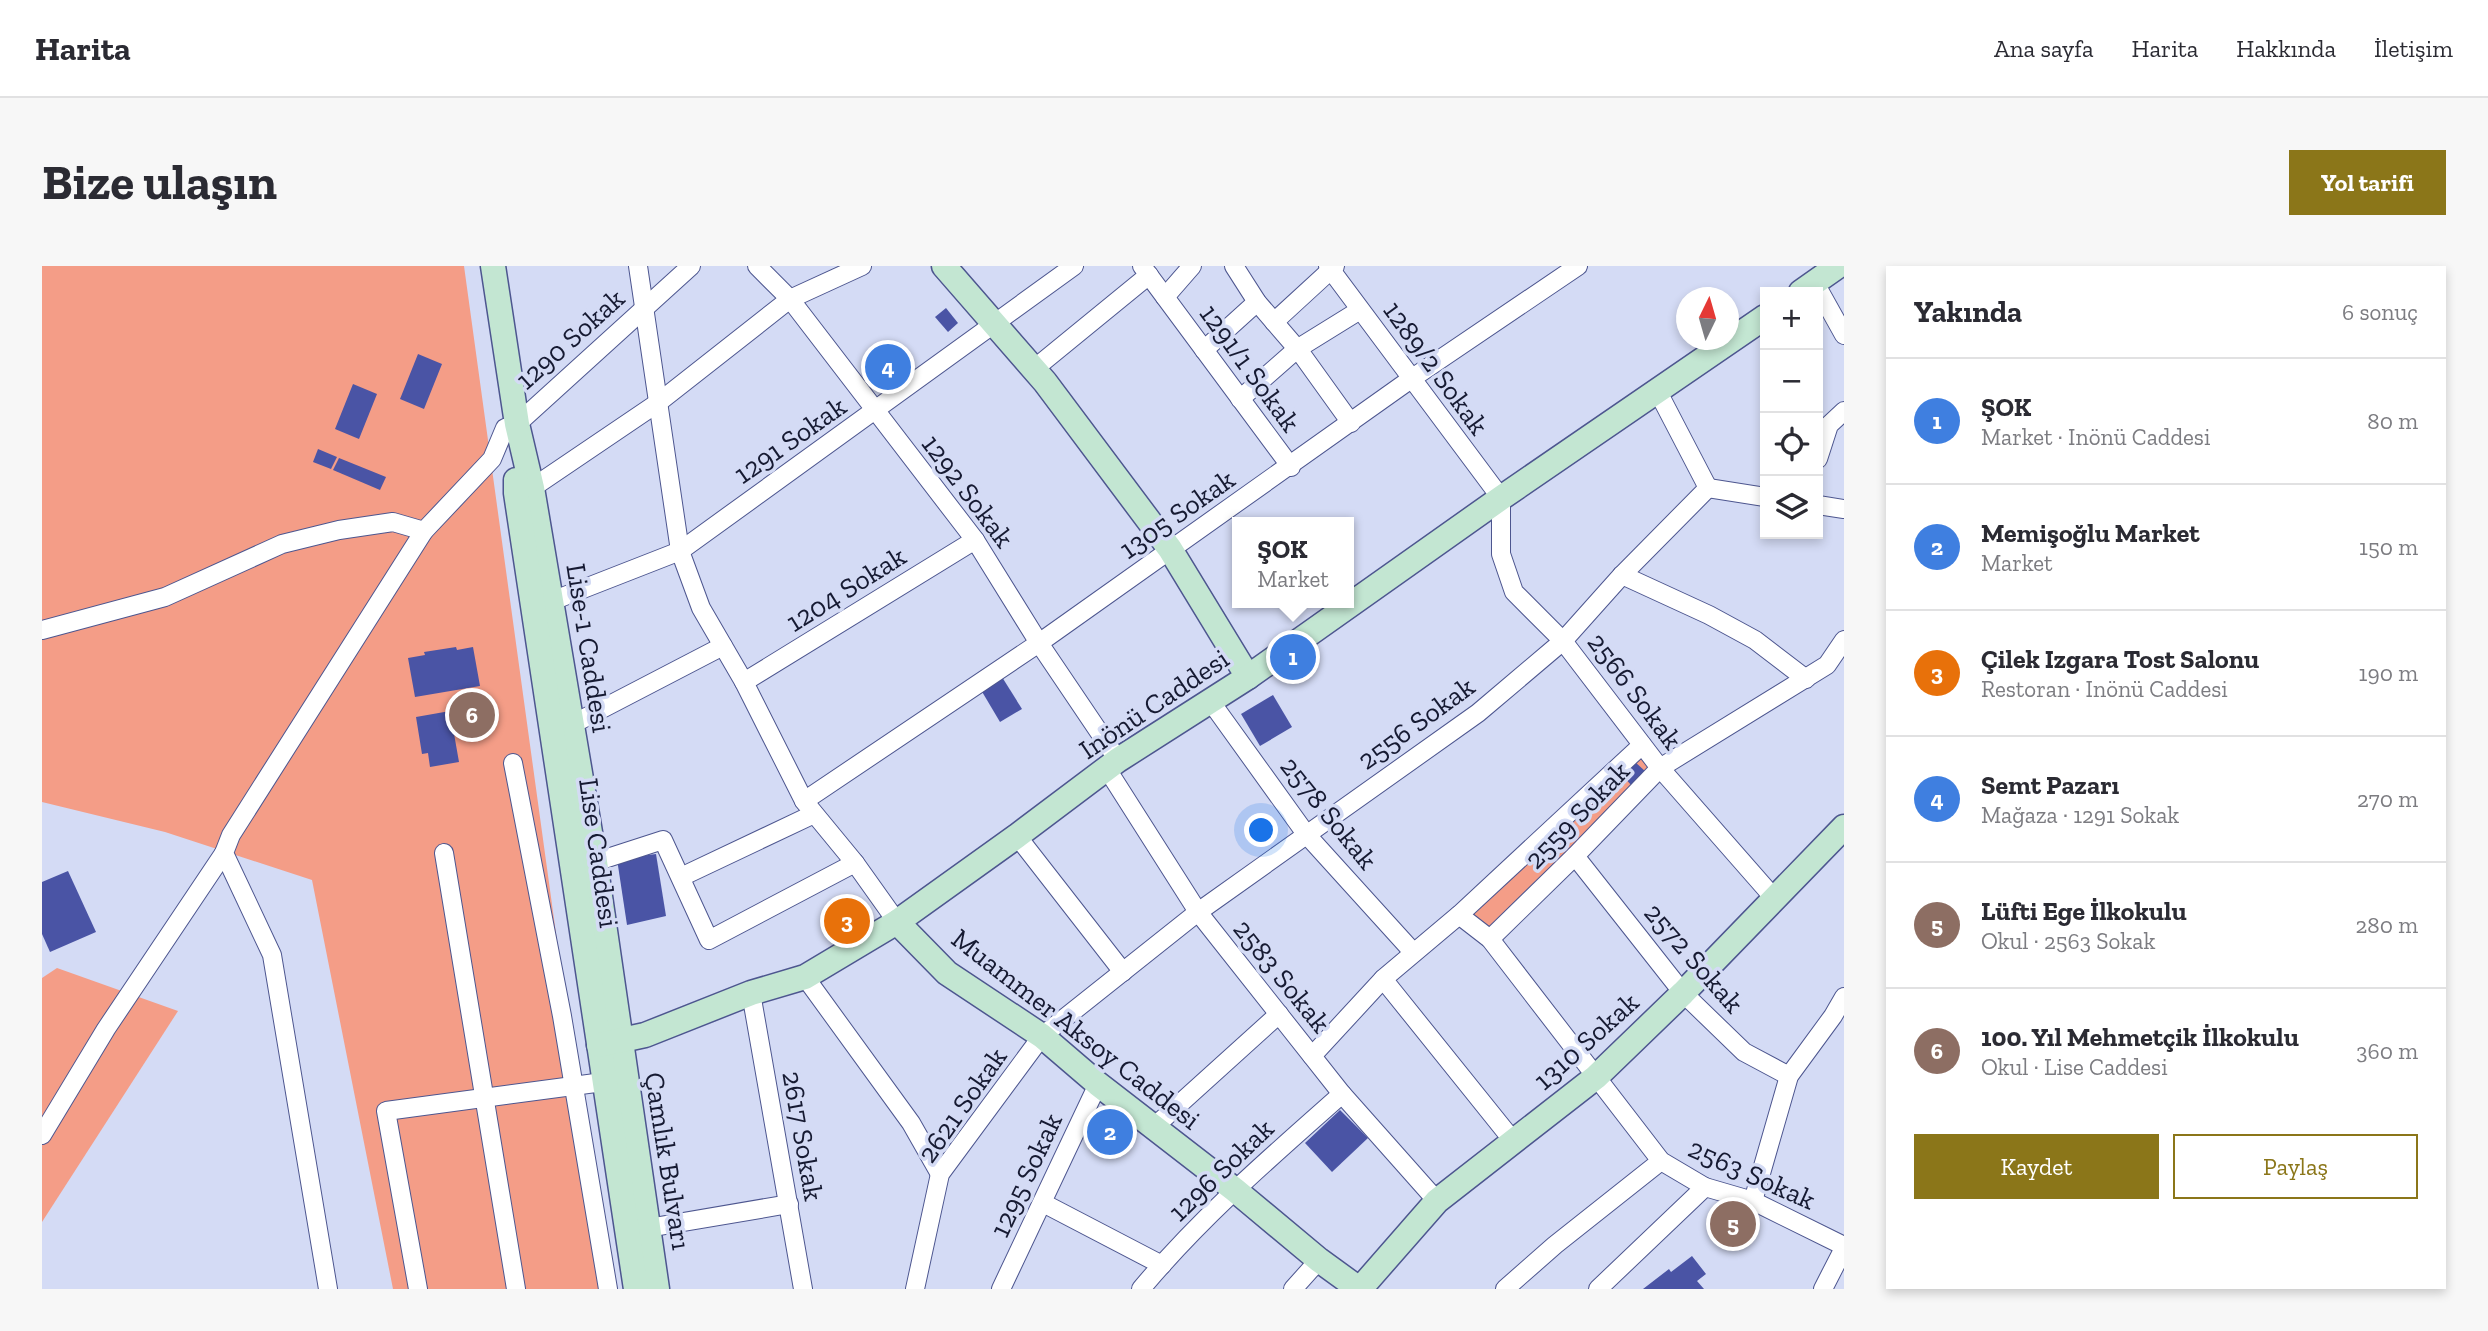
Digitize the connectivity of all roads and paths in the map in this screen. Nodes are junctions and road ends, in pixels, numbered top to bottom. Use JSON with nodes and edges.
{"nodes":[{"id":1,"x":493,"y":266,"type":"edge"},
{"id":2,"x":638,"y":266,"type":"edge"},
{"id":3,"x":691,"y":266,"type":"edge"},
{"id":4,"x":757,"y":266,"type":"edge"},
{"id":5,"x":862,"y":266,"type":"edge"},
{"id":6,"x":944,"y":266,"type":"edge"},
{"id":7,"x":1074,"y":266,"type":"edge"},
{"id":8,"x":1192,"y":266,"type":"edge"},
{"id":9,"x":1234,"y":266,"type":"edge"},
{"id":10,"x":1578,"y":266,"type":"edge"},
{"id":11,"x":1838,"y":266,"type":"edge"},
{"id":12,"x":1331,"y":267,"type":"edge"},
{"id":13,"x":1146,"y":271,"type":"edge"},
{"id":14,"x":1809,"y":287,"type":"edge"},
{"id":15,"x":1165,"y":297,"type":"junction"},
{"id":16,"x":789,"y":299,"type":"junction"},
{"id":17,"x":1257,"y":302,"type":"junction"},
{"id":18,"x":646,"y":306,"type":"junction"},
{"id":19,"x":1823,"y":308,"type":"edge"},
{"id":20,"x":1360,"y":310,"type":"junction"},
{"id":21,"x":1760,"y":320,"type":"edge"},
{"id":22,"x":994,"y":322,"type":"junction"},
{"id":23,"x":1274,"y":322,"type":"junction"},
{"id":24,"x":1844,"y":335,"type":"edge"},
{"id":25,"x":1204,"y":349,"type":"junction"},
{"id":26,"x":1297,"y":349,"type":"junction"},
{"id":27,"x":1034,"y":369,"type":"junction"},
{"id":28,"x":1412,"y":379,"type":"junction"},
{"id":29,"x":1657,"y":390,"type":"junction"},
{"id":30,"x":1240,"y":399,"type":"junction"},
{"id":31,"x":659,"y":402,"type":"junction"},
{"id":32,"x":875,"y":411,"type":"junction"},
{"id":33,"x":1844,"y":411,"type":"edge"},
{"id":34,"x":1351,"y":423,"type":"junction"},
{"id":35,"x":517,"y":424,"type":"junction"},
{"id":36,"x":1823,"y":444,"type":"edge"},
{"id":37,"x":1291,"y":467,"type":"junction"},
{"id":38,"x":532,"y":488,"type":"junction"},
{"id":39,"x":1707,"y":488,"type":"junction"},
{"id":40,"x":1760,"y":496,"type":"edge"},
{"id":41,"x":1500,"y":498,"type":"junction"},
{"id":42,"x":1823,"y":506,"type":"edge"},
{"id":43,"x":1844,"y":509,"type":"edge"},
{"id":44,"x":424,"y":531,"type":"junction"},
{"id":45,"x":975,"y":540,"type":"junction"},
{"id":46,"x":1170,"y":550,"type":"junction"},
{"id":47,"x":680,"y":551,"type":"junction"},
{"id":48,"x":1622,"y":575,"type":"junction"},
{"id":49,"x":552,"y":601,"type":"junction"},
{"id":50,"x":1354,"y":602,"type":"edge"},
{"id":51,"x":1345,"y":608,"type":"edge"},
{"id":52,"x":42,"y":629,"type":"edge"},
{"id":53,"x":1844,"y":640,"type":"edge"},
{"id":54,"x":1563,"y":641,"type":"junction"},
{"id":55,"x":1040,"y":643,"type":"junction"},
{"id":56,"x":723,"y":646,"type":"junction"},
{"id":57,"x":1248,"y":677,"type":"junction"},
{"id":58,"x":1806,"y":679,"type":"junction"},
{"id":59,"x":744,"y":682,"type":"junction"},
{"id":60,"x":1211,"y":702,"type":"junction"},
{"id":61,"x":571,"y":725,"type":"junction"},
{"id":62,"x":1642,"y":745,"type":"junction"},
{"id":63,"x":513,"y":763,"type":"dead end"},
{"id":64,"x":1113,"y":765,"type":"junction"},
{"id":65,"x":1660,"y":768,"type":"junction"},
{"id":66,"x":809,"y":808,"type":"junction"},
{"id":67,"x":1844,"y":827,"type":"edge"},
{"id":68,"x":1306,"y":834,"type":"junction"},
{"id":69,"x":1017,"y":836,"type":"junction"},
{"id":70,"x":224,"y":853,"type":"junction"},
{"id":71,"x":444,"y":853,"type":"dead end"},
{"id":72,"x":1575,"y":856,"type":"junction"},
{"id":73,"x":595,"y":862,"type":"junction"},
{"id":74,"x":855,"y":863,"type":"junction"},
{"id":75,"x":681,"y":877,"type":"junction"},
{"id":76,"x":1774,"y":898,"type":"junction"},
{"id":77,"x":1198,"y":912,"type":"junction"},
{"id":78,"x":1459,"y":915,"type":"junction"},
{"id":79,"x":897,"y":922,"type":"junction"},
{"id":80,"x":1490,"y":939,"type":"junction"},
{"id":81,"x":1413,"y":952,"type":"junction"},
{"id":82,"x":1123,"y":972,"type":"junction"},
{"id":83,"x":806,"y":977,"type":"junction"},
{"id":84,"x":1383,"y":979,"type":"junction"},
{"id":85,"x":751,"y":993,"type":"junction"},
{"id":86,"x":1683,"y":993,"type":"junction"},
{"id":87,"x":1844,"y":997,"type":"edge"},
{"id":88,"x":1279,"y":1014,"type":"junction"},
{"id":89,"x":1042,"y":1037,"type":"junction"},
{"id":90,"x":609,"y":1043,"type":"junction"},
{"id":91,"x":1312,"y":1056,"type":"junction"},
{"id":92,"x":1789,"y":1076,"type":"junction"},
{"id":93,"x":1596,"y":1077,"type":"junction"},
{"id":94,"x":603,"y":1082,"type":"junction"},
{"id":95,"x":1098,"y":1084,"type":"junction"},
{"id":96,"x":573,"y":1086,"type":"junction"},
{"id":97,"x":1342,"y":1094,"type":"junction"},
{"id":98,"x":485,"y":1098,"type":"junction"},
{"id":99,"x":1154,"y":1127,"type":"junction"},
{"id":100,"x":42,"y":1135,"type":"edge"},
{"id":101,"x":1514,"y":1142,"type":"junction"},
{"id":102,"x":1661,"y":1161,"type":"junction"},
{"id":103,"x":940,"y":1174,"type":"junction"},
{"id":104,"x":1705,"y":1187,"type":"junction"},
{"id":105,"x":1235,"y":1190,"type":"junction"},
{"id":106,"x":1437,"y":1201,"type":"junction"},
{"id":107,"x":1753,"y":1201,"type":"junction"},
{"id":108,"x":1043,"y":1203,"type":"junction"},
{"id":109,"x":789,"y":1204,"type":"junction"},
{"id":110,"x":648,"y":1228,"type":"junction"},
{"id":111,"x":1844,"y":1247,"type":"edge"},
{"id":112,"x":1319,"y":1260,"type":"junction"},
{"id":113,"x":1161,"y":1265,"type":"junction"},
{"id":114,"x":328,"y":1289,"type":"edge"},
{"id":115,"x":418,"y":1289,"type":"edge"},
{"id":116,"x":516,"y":1289,"type":"edge"},
{"id":117,"x":608,"y":1289,"type":"edge"},
{"id":118,"x":636,"y":1289,"type":"edge"},
{"id":119,"x":657,"y":1289,"type":"edge"},
{"id":120,"x":803,"y":1289,"type":"edge"},
{"id":121,"x":915,"y":1289,"type":"edge"},
{"id":122,"x":1001,"y":1289,"type":"edge"},
{"id":123,"x":1141,"y":1289,"type":"edge"},
{"id":124,"x":1293,"y":1289,"type":"edge"},
{"id":125,"x":1360,"y":1289,"type":"edge"},
{"id":126,"x":1505,"y":1289,"type":"edge"},
{"id":127,"x":1598,"y":1289,"type":"edge"},
{"id":128,"x":1823,"y":1289,"type":"edge"}],
"edges":[{"from":1,"to":35,"type":"street","name":"Lise-1 Caddesi"},
{"from":2,"to":18,"type":"street","name":"Muammer Aksoy Caddesi"},
{"from":3,"to":18,"type":"street","name":"1290 Sokak"},
{"from":4,"to":16,"type":"street","name":"1292 Sokak"},
{"from":5,"to":16,"type":"street"},
{"from":6,"to":22,"type":"street"},
{"from":7,"to":22,"type":"street","name":"1291 Sokak"},
{"from":8,"to":15,"type":"street"},
{"from":9,"to":17,"type":"street"},
{"from":10,"to":28,"type":"street","name":"1305 Sokak"},
{"from":11,"to":14,"type":"street"},
{"from":12,"to":20,"type":"street","name":"1289/2 Sokak"},
{"from":12,"to":23,"type":"street"},
{"from":13,"to":15,"type":"street","name":"1291/1 Sokak"},
{"from":13,"to":27,"type":"street"},
{"from":15,"to":25,"type":"street","name":"1291/1 Sokak"},
{"from":16,"to":31,"type":"street"},
{"from":16,"to":32,"type":"street","name":"1292 Sokak"},
{"from":17,"to":23,"type":"street"},
{"from":17,"to":25,"type":"street"},
{"from":18,"to":31,"type":"street","name":"Muammer Aksoy Caddesi"},
{"from":18,"to":35,"type":"street","name":"1290 Sokak"},
{"from":19,"to":24,"type":"street"},
{"from":20,"to":26,"type":"street"},
{"from":20,"to":28,"type":"street","name":"1289/2 Sokak"},
{"from":21,"to":29,"type":"street","name":"Inönü Caddesi"},
{"from":22,"to":27,"type":"street"},
{"from":22,"to":32,"type":"street","name":"1291 Sokak"},
{"from":23,"to":26,"type":"street"},
{"from":25,"to":30,"type":"street","name":"1291/1 Sokak"},
{"from":26,"to":30,"type":"street"},
{"from":26,"to":34,"type":"street"},
{"from":27,"to":46,"type":"street"},
{"from":28,"to":34,"type":"street","name":"1305 Sokak"},
{"from":28,"to":41,"type":"street","name":"1289/2 Sokak"},
{"from":29,"to":39,"type":"street"},
{"from":29,"to":41,"type":"street","name":"Inönü Caddesi"},
{"from":30,"to":37,"type":"street","name":"1291/1 Sokak"},
{"from":31,"to":38,"type":"street"},
{"from":31,"to":47,"type":"street","name":"Muammer Aksoy Caddesi"},
{"from":32,"to":45,"type":"street","name":"1292 Sokak"},
{"from":32,"to":47,"type":"street","name":"1291 Sokak"},
{"from":33,"to":36,"type":"street"},
{"from":34,"to":37,"type":"street","name":"1305 Sokak"},
{"from":35,"to":38,"type":"street","name":"Lise-1 Caddesi"},
{"from":35,"to":44,"type":"street","name":"1290 Sokak"},
{"from":35,"to":90,"type":"street","name":"Lise Caddesi"},
{"from":37,"to":46,"type":"street","name":"1305 Sokak"},
{"from":38,"to":49,"type":"street","name":"Lise-1 Caddesi"},
{"from":39,"to":40,"type":"street"},
{"from":39,"to":48,"type":"street","name":"2556 Sokak"},
{"from":41,"to":50,"type":"street","name":"Inönü Caddesi"},
{"from":41,"to":54,"type":"street","name":"2566 Sokak"},
{"from":42,"to":43,"type":"street"},
{"from":44,"to":52,"type":"street"},
{"from":44,"to":70,"type":"street","name":"1290 Sokak"},
{"from":45,"to":55,"type":"street","name":"1292 Sokak"},
{"from":45,"to":59,"type":"street","name":"1204 Sokak"},
{"from":46,"to":55,"type":"street","name":"1305 Sokak"},
{"from":46,"to":57,"type":"street"},
{"from":47,"to":49,"type":"street","name":"1291 Sokak"},
{"from":47,"to":56,"type":"street","name":"Muammer Aksoy Caddesi"},
{"from":48,"to":54,"type":"street","name":"2556 Sokak"},
{"from":48,"to":58,"type":"street"},
{"from":49,"to":61,"type":"street","name":"Lise-1 Caddesi"},
{"from":51,"to":57,"type":"street","name":"Inönü Caddesi"},
{"from":53,"to":58,"type":"street","name":"2559 Sokak"},
{"from":54,"to":62,"type":"street","name":"2566 Sokak"},
{"from":54,"to":68,"type":"street","name":"2556 Sokak"},
{"from":55,"to":64,"type":"street","name":"1292 Sokak"},
{"from":55,"to":66,"type":"street","name":"1305 Sokak"},
{"from":56,"to":59,"type":"street","name":"Muammer Aksoy Caddesi"},
{"from":56,"to":61,"type":"street"},
{"from":57,"to":60,"type":"street","name":"Inönü Caddesi"},
{"from":58,"to":65,"type":"street","name":"2559 Sokak"},
{"from":59,"to":66,"type":"street","name":"Muammer Aksoy Caddesi"},
{"from":60,"to":64,"type":"street","name":"Inönü Caddesi"},
{"from":60,"to":68,"type":"street","name":"2578 Sokak"},
{"from":61,"to":73,"type":"street","name":"Lise-1 Caddesi"},
{"from":62,"to":65,"type":"street","name":"2566 Sokak"},
{"from":62,"to":78,"type":"street","name":"2559 Sokak"},
{"from":63,"to":96,"type":"street"},
{"from":64,"to":69,"type":"street","name":"Inönü Caddesi"},
{"from":64,"to":77,"type":"street","name":"2583 Sokak"},
{"from":65,"to":72,"type":"street","name":"2559 Sokak"},
{"from":65,"to":76,"type":"street","name":"2566 Sokak"},
{"from":66,"to":74,"type":"street","name":"Muammer Aksoy Caddesi"},
{"from":66,"to":75,"type":"street","name":"1305 Sokak"},
{"from":67,"to":76,"type":"street","name":"1310 Sokak"},
{"from":68,"to":77,"type":"street","name":"2556 Sokak"},
{"from":68,"to":81,"type":"street","name":"2578 Sokak"},
{"from":69,"to":79,"type":"street","name":"Inönü Caddesi"},
{"from":69,"to":82,"type":"street"},
{"from":70,"to":100,"type":"street","name":"1290 Sokak"},
{"from":70,"to":114,"type":"street"},
{"from":71,"to":98,"type":"street"},
{"from":72,"to":80,"type":"street","name":"2559 Sokak"},
{"from":72,"to":86,"type":"street","name":"2572 Sokak"},
{"from":73,"to":75,"type":"street"},
{"from":73,"to":90,"type":"street","name":"Lise-1 Caddesi"},
{"from":74,"to":75,"type":"street"},
{"from":74,"to":79,"type":"street","name":"Muammer Aksoy Caddesi"},
{"from":76,"to":86,"type":"street","name":"1310 Sokak"},
{"from":77,"to":82,"type":"street","name":"2556 Sokak"},
{"from":77,"to":88,"type":"street","name":"2583 Sokak"},
{"from":78,"to":80,"type":"street","name":"2563 Sokak"},
{"from":78,"to":81,"type":"street","name":"2559 Sokak"},
{"from":79,"to":83,"type":"street","name":"Inönü Caddesi"},
{"from":79,"to":89,"type":"street","name":"Muammer Aksoy Caddesi"},
{"from":80,"to":93,"type":"street","name":"2563 Sokak"},
{"from":81,"to":84,"type":"street","name":"2559 Sokak"},
{"from":82,"to":89,"type":"street","name":"2556 Sokak"},
{"from":83,"to":85,"type":"street","name":"Inönü Caddesi"},
{"from":83,"to":103,"type":"street"},
{"from":84,"to":91,"type":"street","name":"2559 Sokak"},
{"from":84,"to":101,"type":"street"},
{"from":85,"to":90,"type":"street","name":"Inönü Caddesi"},
{"from":85,"to":109,"type":"street","name":"2617 Sokak"},
{"from":86,"to":92,"type":"street","name":"2572 Sokak"},
{"from":86,"to":93,"type":"street","name":"1310 Sokak"},
{"from":87,"to":92,"type":"street"},
{"from":88,"to":91,"type":"street","name":"2583 Sokak"},
{"from":88,"to":99,"type":"street"},
{"from":89,"to":95,"type":"street","name":"Muammer Aksoy Caddesi"},
{"from":89,"to":103,"type":"street","name":"2621 Sokak"},
{"from":90,"to":94,"type":"street","name":"Lise Caddesi"},
{"from":90,"to":110,"type":"street","name":"Çamlık Bulvarı"},
{"from":91,"to":97,"type":"street","name":"2583 Sokak"},
{"from":92,"to":107,"type":"street"},
{"from":93,"to":101,"type":"street","name":"1310 Sokak"},
{"from":93,"to":102,"type":"street","name":"2563 Sokak"},
{"from":94,"to":96,"type":"street"},
{"from":94,"to":118,"type":"street","name":"Çamlık Bulvarı"},
{"from":95,"to":99,"type":"street","name":"Muammer Aksoy Caddesi"},
{"from":95,"to":108,"type":"street","name":"1295 Sokak"},
{"from":96,"to":98,"type":"street"},
{"from":96,"to":117,"type":"street"},
{"from":97,"to":105,"type":"street","name":"1296 Sokak"},
{"from":97,"to":106,"type":"street","name":"2583 Sokak"},
{"from":98,"to":115,"type":"street"},
{"from":98,"to":116,"type":"street"},
{"from":99,"to":105,"type":"street","name":"Muammer Aksoy Caddesi"},
{"from":101,"to":106,"type":"street","name":"1310 Sokak"},
{"from":102,"to":104,"type":"street","name":"2563 Sokak"},
{"from":102,"to":126,"type":"street"},
{"from":103,"to":121,"type":"street","name":"2621 Sokak"},
{"from":104,"to":107,"type":"street","name":"2563 Sokak"},
{"from":104,"to":127,"type":"street"},
{"from":105,"to":112,"type":"street","name":"Muammer Aksoy Caddesi"},
{"from":105,"to":113,"type":"street","name":"1296 Sokak"},
{"from":106,"to":125,"type":"street","name":"1310 Sokak"},
{"from":107,"to":111,"type":"street","name":"2563 Sokak"},
{"from":108,"to":113,"type":"street"},
{"from":108,"to":122,"type":"street","name":"1295 Sokak"},
{"from":109,"to":110,"type":"street"},
{"from":109,"to":120,"type":"street","name":"2617 Sokak"},
{"from":110,"to":119,"type":"street","name":"Çamlık Bulvarı"},
{"from":111,"to":128,"type":"street"},
{"from":112,"to":124,"type":"street"},
{"from":112,"to":125,"type":"street","name":"Muammer Aksoy Caddesi"},
{"from":113,"to":123,"type":"street","name":"1296 Sokak"}]}
